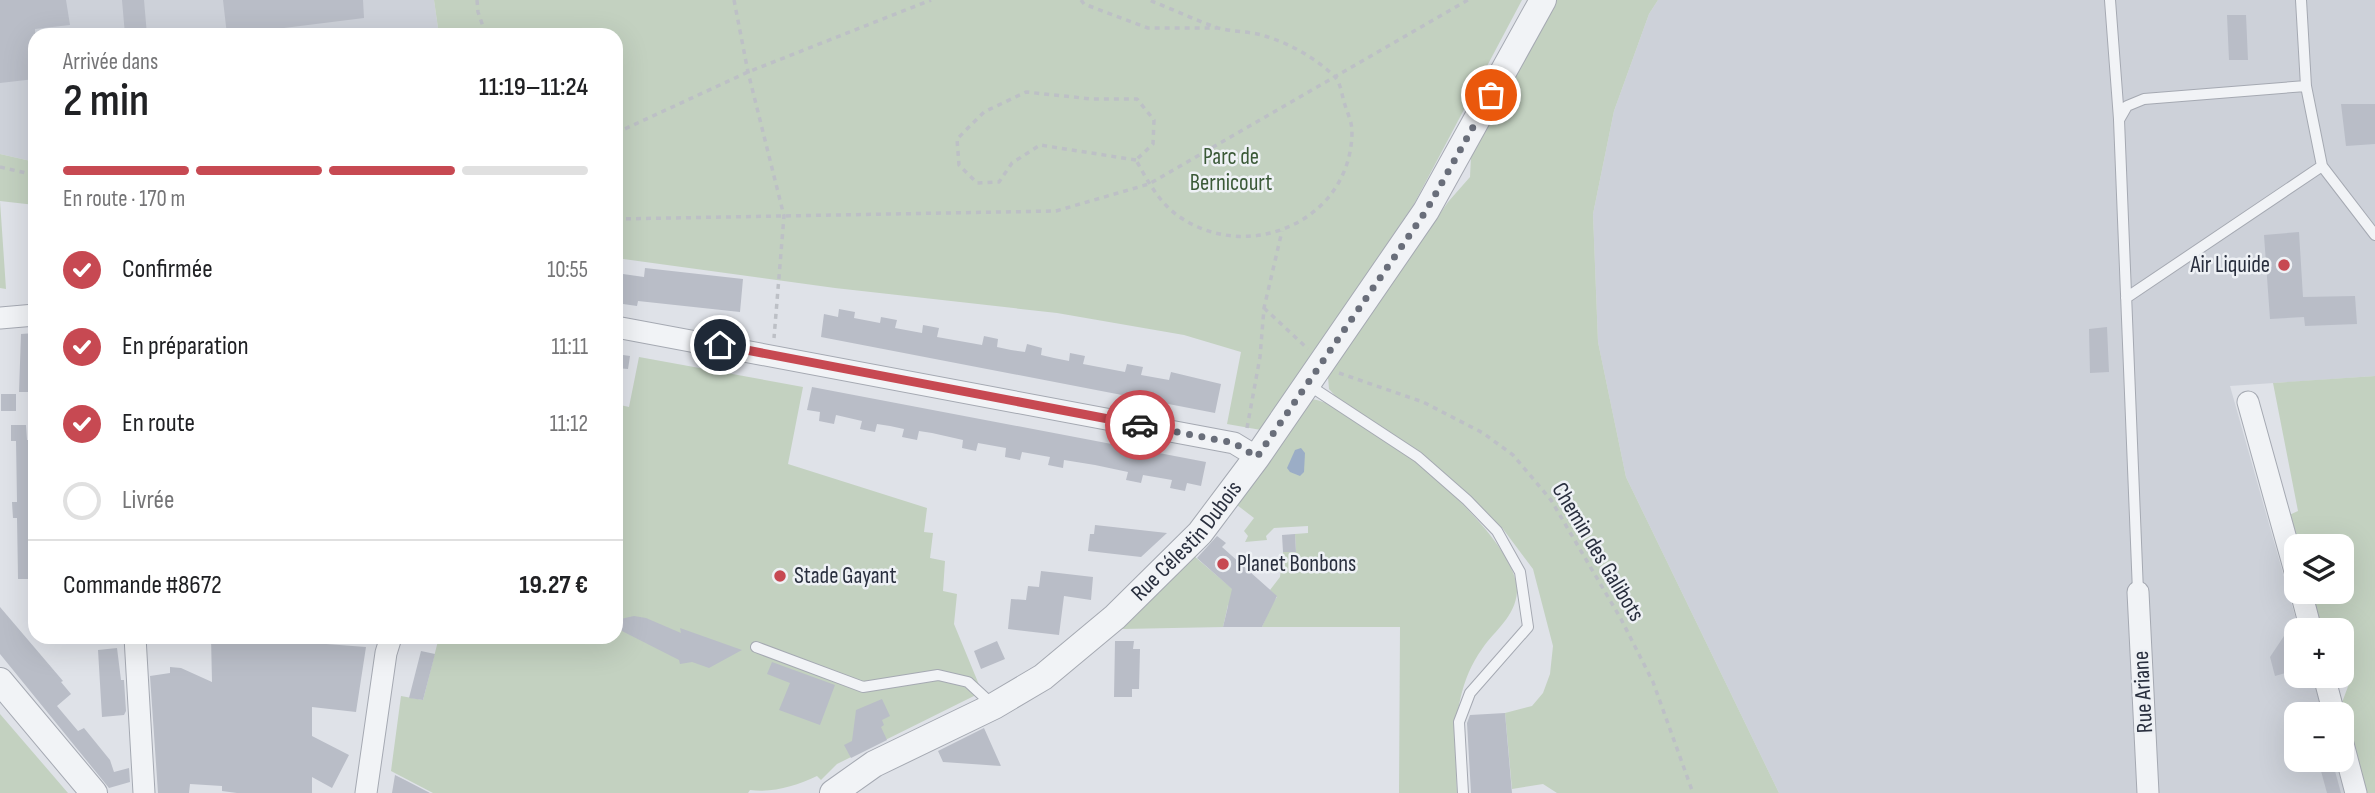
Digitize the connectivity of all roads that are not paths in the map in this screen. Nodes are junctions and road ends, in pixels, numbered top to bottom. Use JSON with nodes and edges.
{"nodes":[{"id":1,"x":1543,"y":0,"type":"edge"},
{"id":2,"x":2110,"y":0,"type":"edge"},
{"id":3,"x":2301,"y":0,"type":"edge"},
{"id":4,"x":2306,"y":86,"type":"junction"},
{"id":5,"x":2119,"y":120,"type":"junction"},
{"id":6,"x":2322,"y":166,"type":"junction"},
{"id":7,"x":2375,"y":235,"type":"edge"},
{"id":8,"x":2126,"y":298,"type":"junction"},
{"id":9,"x":28,"y":316,"type":"edge"},
{"id":10,"x":0,"y":318,"type":"edge"},
{"id":11,"x":623,"y":328,"type":"edge"},
{"id":12,"x":1314,"y":373,"type":"junction"},
{"id":13,"x":2248,"y":402,"type":"dead end"},
{"id":14,"x":1257,"y":457,"type":"junction"},
{"id":15,"x":2285,"y":534,"type":"edge"},
{"id":16,"x":2138,"y":592,"type":"joint"},
{"id":17,"x":135,"y":644,"type":"edge"},
{"id":18,"x":389,"y":644,"type":"edge"},
{"id":19,"x":756,"y":646,"type":"dead end"},
{"id":20,"x":0,"y":681,"type":"edge"},
{"id":21,"x":994,"y":706,"type":"junction"},
{"id":22,"x":2350,"y":772,"type":"edge"},
{"id":23,"x":145,"y":790,"type":"edge"},
{"id":24,"x":94,"y":793,"type":"edge"},
{"id":25,"x":366,"y":793,"type":"edge"},
{"id":26,"x":833,"y":793,"type":"edge"},
{"id":27,"x":1463,"y":793,"type":"edge"},
{"id":28,"x":2148,"y":793,"type":"edge"},
{"id":29,"x":2356,"y":793,"type":"edge"}],
"edges":[{"from":1,"to":12,"type":"street","name":"Rue Célestin Dubois"},
{"from":2,"to":5,"type":"lane"},
{"from":3,"to":4,"type":"lane"},
{"from":4,"to":5,"type":"lane"},
{"from":4,"to":6,"type":"lane"},
{"from":5,"to":8,"type":"lane"},
{"from":6,"to":7,"type":"lane"},
{"from":6,"to":8,"type":"lane"},
{"from":8,"to":16,"type":"lane"},
{"from":9,"to":10,"type":"street"},
{"from":11,"to":14,"type":"street"},
{"from":12,"to":14,"type":"street","name":"Rue Célestin Dubois"},
{"from":12,"to":27,"type":"lane"},
{"from":13,"to":15,"type":"street"},
{"from":14,"to":21,"type":"street","name":"Rue Célestin Dubois"},
{"from":16,"to":28,"type":"street","name":"Rue Ariane"},
{"from":17,"to":23,"type":"street"},
{"from":18,"to":25,"type":"street"},
{"from":19,"to":21,"type":"lane"},
{"from":20,"to":24,"type":"street"},
{"from":21,"to":26,"type":"street","name":"Rue Célestin Dubois"},
{"from":22,"to":29,"type":"street"}]}
